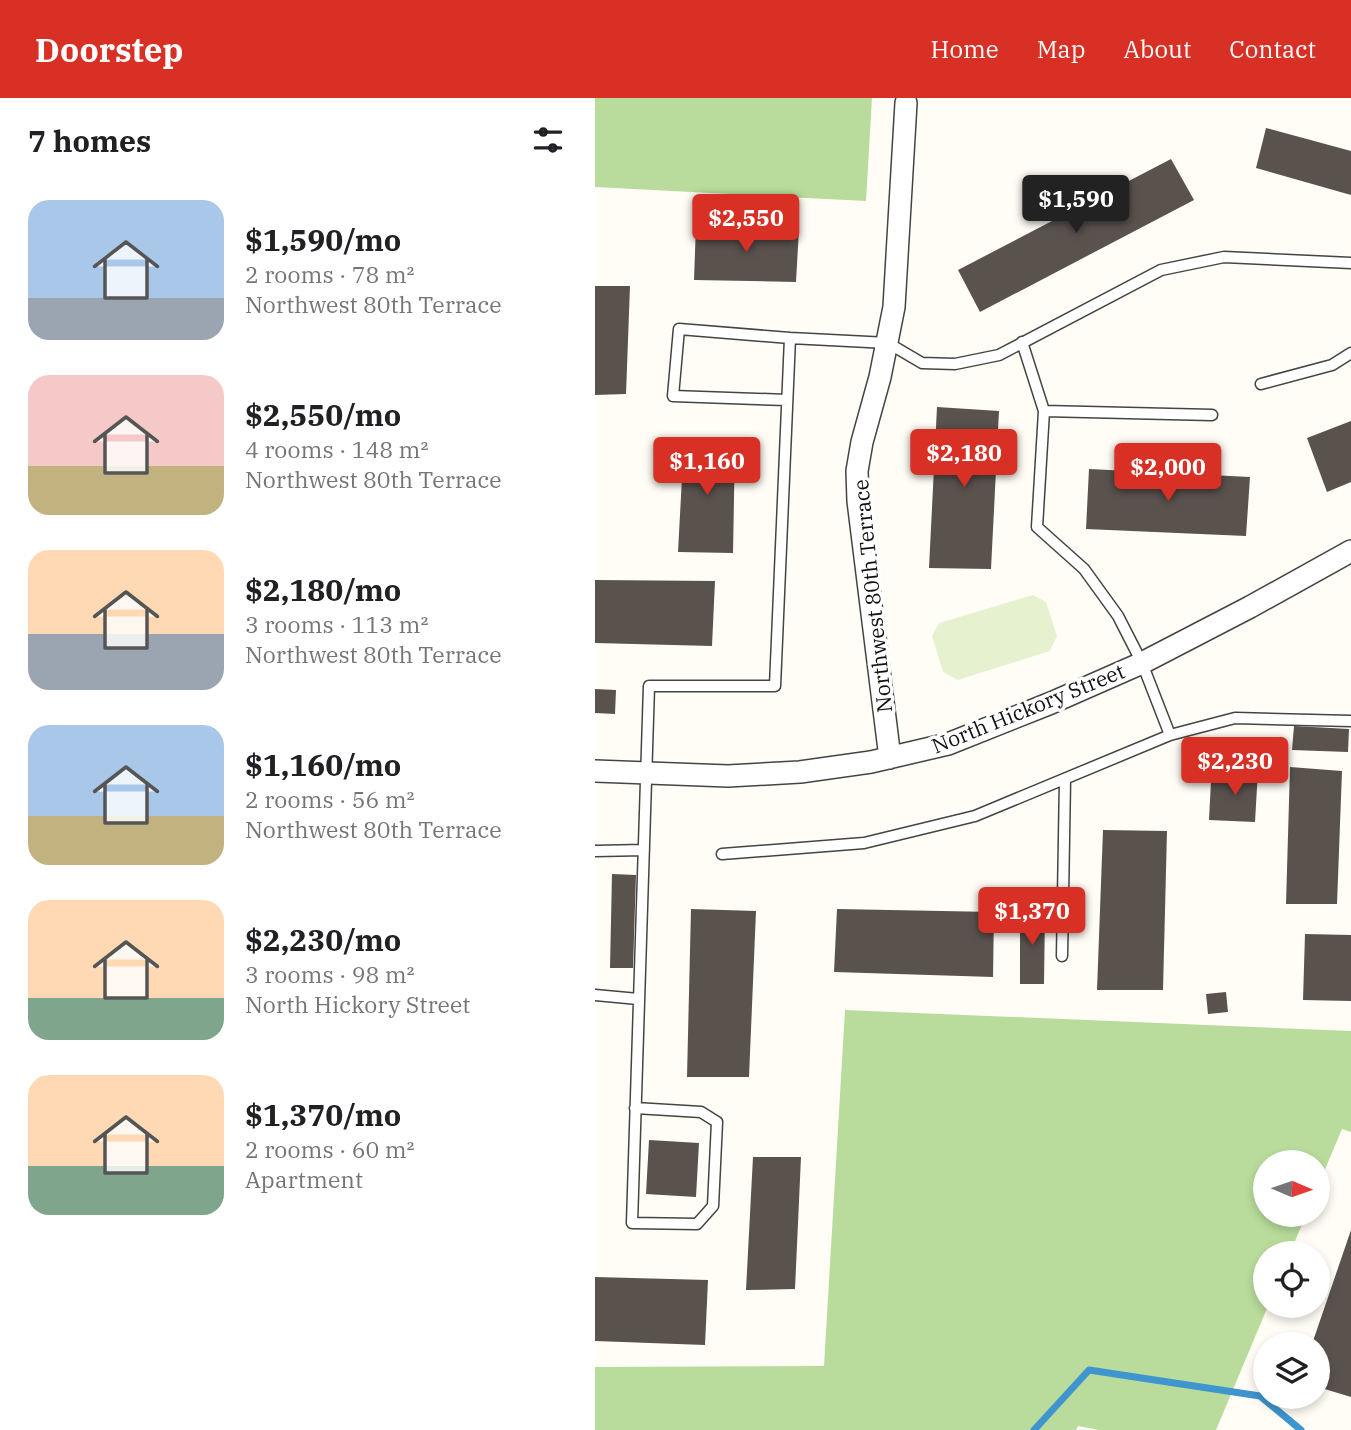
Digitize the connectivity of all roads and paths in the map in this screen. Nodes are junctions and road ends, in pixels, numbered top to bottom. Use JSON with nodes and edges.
{"nodes":[{"id":1,"x":907,"y":103,"type":"dead end"},
{"id":2,"x":1351,"y":263,"type":"edge"},
{"id":3,"x":790,"y":338,"type":"junction"},
{"id":4,"x":1022,"y":342,"type":"junction"},
{"id":5,"x":888,"y":343,"type":"junction"},
{"id":6,"x":1351,"y":353,"type":"edge"},
{"id":7,"x":1261,"y":384,"type":"dead end"},
{"id":8,"x":787,"y":400,"type":"junction"},
{"id":9,"x":1044,"y":411,"type":"junction"},
{"id":10,"x":1212,"y":415,"type":"dead end"},
{"id":11,"x":1351,"y":551,"type":"edge"},
{"id":12,"x":1142,"y":663,"type":"junction"},
{"id":13,"x":1351,"y":721,"type":"edge"},
{"id":14,"x":1170,"y":736,"type":"junction"},
{"id":15,"x":890,"y":758,"type":"junction"},
{"id":16,"x":595,"y":771,"type":"edge"},
{"id":17,"x":646,"y":773,"type":"junction"},
{"id":18,"x":1065,"y":779,"type":"junction"},
{"id":19,"x":643,"y":850,"type":"junction"},
{"id":20,"x":595,"y":851,"type":"edge"},
{"id":21,"x":722,"y":854,"type":"dead end"},
{"id":22,"x":1062,"y":956,"type":"dead end"},
{"id":23,"x":595,"y":995,"type":"edge"},
{"id":24,"x":638,"y":999,"type":"junction"},
{"id":25,"x":635,"y":1108,"type":"junction"}],
"edges":[{"from":1,"to":5,"type":"street","name":"Northwest 80th Terrace"},
{"from":2,"to":4,"type":"lane"},
{"from":3,"to":5,"type":"lane"},
{"from":3,"to":8,"type":"lane"},
{"from":3,"to":8,"type":"lane"},
{"from":4,"to":5,"type":"lane"},
{"from":4,"to":9,"type":"lane"},
{"from":5,"to":15,"type":"street","name":"Northwest 80th Terrace"},
{"from":6,"to":7,"type":"lane"},
{"from":8,"to":17,"type":"lane"},
{"from":9,"to":10,"type":"lane"},
{"from":9,"to":12,"type":"lane"},
{"from":11,"to":12,"type":"street","name":"North Hickory Street"},
{"from":12,"to":14,"type":"lane"},
{"from":12,"to":15,"type":"street","name":"North Hickory Street"},
{"from":13,"to":14,"type":"lane"},
{"from":14,"to":18,"type":"lane"},
{"from":15,"to":17,"type":"street","name":"North Hickory Street"},
{"from":16,"to":17,"type":"street","name":"North Hickory Street"},
{"from":17,"to":19,"type":"lane"},
{"from":18,"to":21,"type":"lane"},
{"from":18,"to":22,"type":"lane"},
{"from":19,"to":20,"type":"lane"},
{"from":19,"to":24,"type":"lane"},
{"from":23,"to":24,"type":"lane"},
{"from":24,"to":25,"type":"lane"},
{"from":25,"to":25,"type":"lane"}]}
